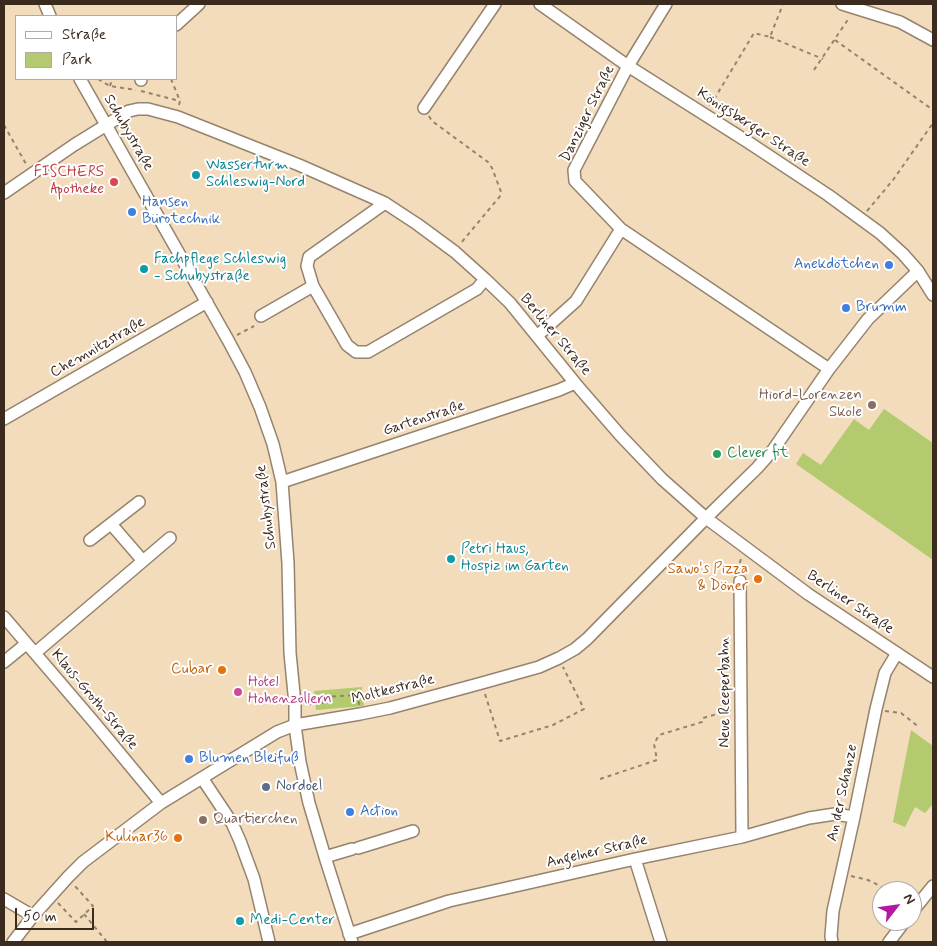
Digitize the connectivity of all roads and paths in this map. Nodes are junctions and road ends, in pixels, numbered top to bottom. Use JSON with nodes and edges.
{"nodes":[{"id":1,"x":199,"y":4,"type":"edge"},
{"id":2,"x":495,"y":4,"type":"edge"},
{"id":3,"x":540,"y":4,"type":"edge"},
{"id":4,"x":666,"y":4,"type":"edge"},
{"id":5,"x":783,"y":4,"type":"edge"},
{"id":6,"x":842,"y":4,"type":"edge"},
{"id":7,"x":861,"y":7,"type":"edge"},
{"id":8,"x":178,"y":23,"type":"edge"},
{"id":9,"x":770,"y":37,"type":"junction"},
{"id":10,"x":835,"y":40,"type":"junction"},
{"id":11,"x":933,"y":40,"type":"edge"},
{"id":12,"x":823,"y":59,"type":"junction"},
{"id":13,"x":628,"y":66,"type":"junction"},
{"id":14,"x":814,"y":70,"type":"dead end"},
{"id":15,"x":81,"y":80,"type":"edge"},
{"id":16,"x":112,"y":80,"type":"edge"},
{"id":17,"x":171,"y":80,"type":"edge"},
{"id":18,"x":110,"y":86,"type":"dead end"},
{"id":19,"x":424,"y":108,"type":"joint"},
{"id":20,"x":933,"y":110,"type":"edge"},
{"id":21,"x":705,"y":115,"type":"junction"},
{"id":22,"x":178,"y":117,"type":"junction"},
{"id":23,"x":933,"y":123,"type":"edge"},
{"id":24,"x":4,"y":125,"type":"edge"},
{"id":25,"x":105,"y":125,"type":"junction"},
{"id":26,"x":31,"y":173,"type":"junction"},
{"id":27,"x":4,"y":192,"type":"edge"},
{"id":28,"x":385,"y":203,"type":"junction"},
{"id":29,"x":860,"y":218,"type":"junction"},
{"id":30,"x":621,"y":229,"type":"junction"},
{"id":31,"x":454,"y":252,"type":"junction"},
{"id":32,"x":918,"y":271,"type":"junction"},
{"id":33,"x":485,"y":279,"type":"junction"},
{"id":34,"x":314,"y":286,"type":"junction"},
{"id":35,"x":933,"y":295,"type":"edge"},
{"id":36,"x":207,"y":302,"type":"junction"},
{"id":37,"x":261,"y":316,"type":"joint"},
{"id":38,"x":537,"y":336,"type":"junction"},
{"id":39,"x":228,"y":340,"type":"junction"},
{"id":40,"x":829,"y":369,"type":"junction"},
{"id":41,"x":575,"y":383,"type":"junction"},
{"id":42,"x":4,"y":419,"type":"edge"},
{"id":43,"x":282,"y":482,"type":"junction"},
{"id":44,"x":139,"y":502,"type":"dead end"},
{"id":45,"x":706,"y":518,"type":"junction"},
{"id":46,"x":110,"y":524,"type":"junction"},
{"id":47,"x":170,"y":538,"type":"dead end"},
{"id":48,"x":90,"y":540,"type":"dead end"},
{"id":49,"x":746,"y":548,"type":"junction"},
{"id":50,"x":143,"y":561,"type":"junction"},
{"id":51,"x":740,"y":581,"type":"joint"},
{"id":52,"x":4,"y":617,"type":"edge"},
{"id":53,"x":26,"y":644,"type":"junction"},
{"id":54,"x":897,"y":653,"type":"junction"},
{"id":55,"x":35,"y":654,"type":"junction"},
{"id":56,"x":559,"y":658,"type":"junction"},
{"id":57,"x":4,"y":662,"type":"edge"},
{"id":58,"x":933,"y":677,"type":"edge"},
{"id":59,"x":482,"y":683,"type":"junction"},
{"id":60,"x":294,"y":704,"type":"junction"},
{"id":61,"x":876,"y":709,"type":"junction"},
{"id":62,"x":741,"y":710,"type":"junction"},
{"id":63,"x":360,"y":714,"type":"junction"},
{"id":64,"x":295,"y":725,"type":"junction"},
{"id":65,"x":919,"y":727,"type":"dead end"},
{"id":66,"x":202,"y":778,"type":"junction"},
{"id":67,"x":600,"y":779,"type":"dead end"},
{"id":68,"x":161,"y":803,"type":"junction"},
{"id":69,"x":854,"y":817,"type":"junction"},
{"id":70,"x":413,"y":831,"type":"dead end"},
{"id":71,"x":742,"y":837,"type":"junction"},
{"id":72,"x":325,"y":857,"type":"junction"},
{"id":73,"x":635,"y":859,"type":"junction"},
{"id":74,"x":841,"y":873,"type":"junction"},
{"id":75,"x":68,"y":877,"type":"junction"},
{"id":76,"x":872,"y":882,"type":"edge"},
{"id":77,"x":933,"y":886,"type":"edge"},
{"id":78,"x":51,"y":896,"type":"junction"},
{"id":79,"x":4,"y":899,"type":"edge"},
{"id":80,"x":922,"y":900,"type":"edge"},
{"id":81,"x":84,"y":914,"type":"junction"},
{"id":82,"x":33,"y":916,"type":"junction"},
{"id":83,"x":897,"y":931,"type":"edge"},
{"id":84,"x":350,"y":938,"type":"edge"},
{"id":85,"x":14,"y":942,"type":"edge"},
{"id":86,"x":107,"y":942,"type":"edge"},
{"id":87,"x":270,"y":942,"type":"edge"},
{"id":88,"x":661,"y":942,"type":"edge"},
{"id":89,"x":832,"y":942,"type":"edge"},
{"id":90,"x":889,"y":942,"type":"edge"}],
"edges":[{"from":1,"to":8,"type":"street"},
{"from":2,"to":19,"type":"street"},
{"from":3,"to":13,"type":"street","name":"Königsberger Straße"},
{"from":4,"to":13,"type":"street","name":"Danziger Straße"},
{"from":5,"to":9,"type":"path"},
{"from":6,"to":7,"type":"street"},
{"from":7,"to":10,"type":"path"},
{"from":7,"to":11,"type":"street"},
{"from":9,"to":12,"type":"path"},
{"from":9,"to":21,"type":"path"},
{"from":10,"to":12,"type":"path"},
{"from":10,"to":20,"type":"path"},
{"from":12,"to":14,"type":"path"},
{"from":13,"to":21,"type":"street","name":"Königsberger Straße"},
{"from":13,"to":30,"type":"street","name":"Danziger Straße"},
{"from":15,"to":25,"type":"street","name":"Schubystraße"},
{"from":16,"to":18,"type":"path"},
{"from":17,"to":22,"type":"path"},
{"from":19,"to":31,"type":"path"},
{"from":21,"to":29,"type":"street","name":"Königsberger Straße"},
{"from":22,"to":25,"type":"street","name":"Berliner Straße"},
{"from":22,"to":28,"type":"street","name":"Berliner Straße"},
{"from":23,"to":29,"type":"path"},
{"from":24,"to":26,"type":"path"},
{"from":25,"to":26,"type":"street","name":"Berliner Straße"},
{"from":25,"to":36,"type":"street","name":"Schubystraße"},
{"from":26,"to":27,"type":"street","name":"Berliner Straße"},
{"from":28,"to":31,"type":"street","name":"Berliner Straße"},
{"from":28,"to":34,"type":"street"},
{"from":29,"to":32,"type":"street","name":"Königsberger Straße"},
{"from":30,"to":38,"type":"street"},
{"from":30,"to":40,"type":"street","name":"Danziger Straße"},
{"from":31,"to":33,"type":"street","name":"Berliner Straße"},
{"from":32,"to":35,"type":"street","name":"Königsberger Straße"},
{"from":32,"to":40,"type":"street","name":"Moltkestraße"},
{"from":33,"to":34,"type":"street"},
{"from":33,"to":38,"type":"street","name":"Berliner Straße"},
{"from":34,"to":37,"type":"street"},
{"from":36,"to":39,"type":"street","name":"Schubystraße"},
{"from":36,"to":42,"type":"street","name":"Chemnitzstraße"},
{"from":37,"to":39,"type":"path"},
{"from":38,"to":41,"type":"street","name":"Berliner Straße"},
{"from":39,"to":43,"type":"street","name":"Schubystraße"},
{"from":40,"to":45,"type":"street","name":"Moltkestraße"},
{"from":41,"to":43,"type":"street","name":"Gartenstraße"},
{"from":41,"to":45,"type":"street","name":"Berliner Straße"},
{"from":43,"to":60,"type":"street","name":"Schubystraße"},
{"from":44,"to":46,"type":"street"},
{"from":45,"to":49,"type":"street","name":"Berliner Straße"},
{"from":45,"to":56,"type":"street","name":"Moltkestraße"},
{"from":46,"to":48,"type":"street"},
{"from":46,"to":50,"type":"street"},
{"from":47,"to":50,"type":"street"},
{"from":49,"to":51,"type":"path"},
{"from":49,"to":54,"type":"street","name":"Berliner Straße"},
{"from":50,"to":55,"type":"street"},
{"from":51,"to":62,"type":"street","name":"Neue Reeperbahn"},
{"from":52,"to":53,"type":"street","name":"Klaus-Groth-Straße"},
{"from":53,"to":55,"type":"street","name":"Klaus-Groth-Straße"},
{"from":53,"to":57,"type":"street"},
{"from":54,"to":58,"type":"street","name":"Berliner Straße"},
{"from":54,"to":61,"type":"street","name":"An der Schanze"},
{"from":55,"to":68,"type":"street","name":"Klaus-Groth-Straße"},
{"from":56,"to":59,"type":"street","name":"Moltkestraße"},
{"from":56,"to":59,"type":"path"},
{"from":59,"to":63,"type":"street","name":"Moltkestraße"},
{"from":60,"to":63,"type":"path"},
{"from":60,"to":64,"type":"street","name":"Schubystraße"},
{"from":61,"to":65,"type":"path"},
{"from":61,"to":69,"type":"street","name":"An der Schanze"},
{"from":62,"to":67,"type":"path"},
{"from":62,"to":71,"type":"street","name":"Neue Reeperbahn"},
{"from":63,"to":64,"type":"street","name":"Moltkestraße"},
{"from":64,"to":66,"type":"street","name":"Moltkestraße"},
{"from":64,"to":72,"type":"street","name":"Schubystraße"},
{"from":66,"to":68,"type":"street","name":"Moltkestraße"},
{"from":66,"to":87,"type":"street"},
{"from":68,"to":75,"type":"street","name":"Moltkestraße"},
{"from":69,"to":71,"type":"street","name":"Angelner Straße"},
{"from":69,"to":74,"type":"street","name":"An der Schanze"},
{"from":70,"to":72,"type":"street"},
{"from":71,"to":73,"type":"street","name":"Angelner Straße"},
{"from":72,"to":84,"type":"street","name":"Schubystraße"},
{"from":73,"to":84,"type":"street","name":"Angelner Straße"},
{"from":73,"to":88,"type":"street"},
{"from":74,"to":76,"type":"path"},
{"from":74,"to":89,"type":"street","name":"An der Schanze"},
{"from":75,"to":78,"type":"street","name":"Moltkestraße"},
{"from":75,"to":81,"type":"path"},
{"from":77,"to":80,"type":"street"},
{"from":78,"to":81,"type":"path"},
{"from":78,"to":82,"type":"street","name":"Moltkestraße"},
{"from":79,"to":82,"type":"street"},
{"from":81,"to":86,"type":"path"},
{"from":82,"to":85,"type":"street","name":"Moltkestraße"},
{"from":83,"to":90,"type":"street"}]}
